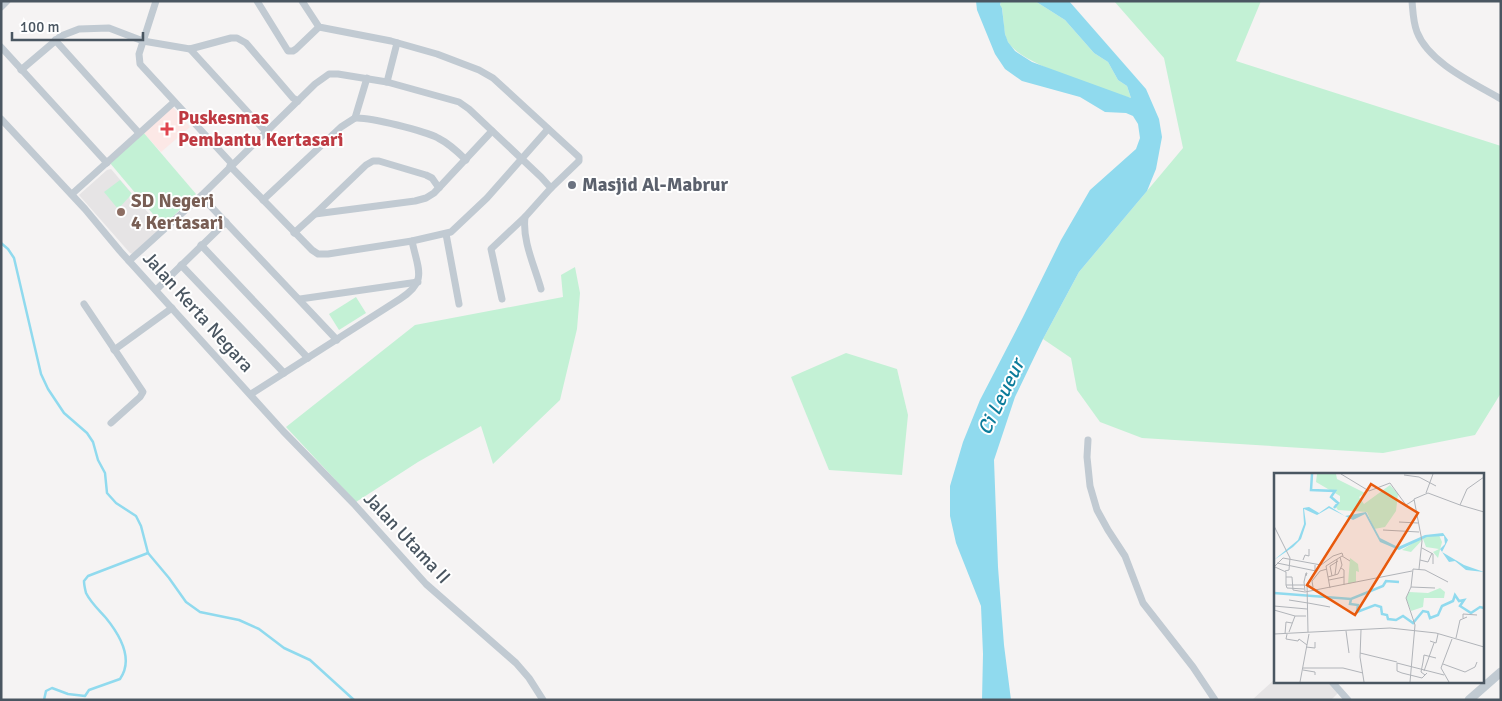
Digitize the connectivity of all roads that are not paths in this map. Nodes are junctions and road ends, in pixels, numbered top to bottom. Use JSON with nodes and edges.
{"nodes":[{"id":1,"x":7,"y":1,"type":"edge"},
{"id":2,"x":156,"y":1,"type":"edge"},
{"id":3,"x":257,"y":1,"type":"edge"},
{"id":4,"x":302,"y":1,"type":"edge"},
{"id":5,"x":1412,"y":1,"type":"edge"},
{"id":6,"x":1,"y":7,"type":"edge"},
{"id":7,"x":320,"y":27,"type":"junction"},
{"id":8,"x":55,"y":40,"type":"junction"},
{"id":9,"x":143,"y":41,"type":"junction"},
{"id":10,"x":397,"y":43,"type":"junction"},
{"id":11,"x":1,"y":47,"type":"edge"},
{"id":12,"x":190,"y":49,"type":"junction"},
{"id":13,"x":21,"y":70,"type":"junction"},
{"id":14,"x":367,"y":78,"type":"junction"},
{"id":15,"x":387,"y":82,"type":"junction"},
{"id":16,"x":1501,"y":99,"type":"edge"},
{"id":17,"x":298,"y":101,"type":"junction"},
{"id":18,"x":174,"y":102,"type":"junction"},
{"id":19,"x":355,"y":118,"type":"junction"},
{"id":20,"x":1,"y":119,"type":"edge"},
{"id":21,"x":548,"y":129,"type":"junction"},
{"id":22,"x":492,"y":131,"type":"junction"},
{"id":23,"x":266,"y":132,"type":"junction"},
{"id":24,"x":139,"y":133,"type":"junction"},
{"id":25,"x":522,"y":159,"type":"junction"},
{"id":26,"x":466,"y":160,"type":"junction"},
{"id":27,"x":107,"y":163,"type":"junction"},
{"id":28,"x":231,"y":165,"type":"junction"},
{"id":29,"x":439,"y":188,"type":"junction"},
{"id":30,"x":552,"y":188,"type":"junction"},
{"id":31,"x":72,"y":194,"type":"junction"},
{"id":32,"x":202,"y":196,"type":"junction"},
{"id":33,"x":263,"y":200,"type":"junction"},
{"id":34,"x":315,"y":214,"type":"junction"},
{"id":35,"x":525,"y":218,"type":"junction"},
{"id":36,"x":226,"y":222,"type":"junction"},
{"id":37,"x":294,"y":232,"type":"junction"},
{"id":38,"x":446,"y":234,"type":"junction"},
{"id":39,"x":412,"y":241,"type":"junction"},
{"id":40,"x":201,"y":245,"type":"junction"},
{"id":41,"x":129,"y":261,"type":"junction"},
{"id":42,"x":181,"y":265,"type":"junction"},
{"id":43,"x":418,"y":282,"type":"junction"},
{"id":44,"x":541,"y":289,"type":"dead end"},
{"id":45,"x":156,"y":290,"type":"junction"},
{"id":46,"x":300,"y":299,"type":"junction"},
{"id":47,"x":502,"y":299,"type":"dead end"},
{"id":48,"x":84,"y":304,"type":"dead end"},
{"id":49,"x":459,"y":304,"type":"dead end"},
{"id":50,"x":172,"y":308,"type":"junction"},
{"id":51,"x":337,"y":340,"type":"junction"},
{"id":52,"x":114,"y":350,"type":"junction"},
{"id":53,"x":308,"y":358,"type":"junction"},
{"id":54,"x":284,"y":373,"type":"junction"},
{"id":55,"x":251,"y":394,"type":"junction"},
{"id":56,"x":111,"y":423,"type":"dead end"},
{"id":57,"x":1088,"y":440,"type":"dead end"},
{"id":58,"x":1501,"y":672,"type":"edge"},
{"id":59,"x":1334,"y":684,"type":"edge"},
{"id":60,"x":542,"y":699,"type":"edge"},
{"id":61,"x":1215,"y":700,"type":"edge"},
{"id":62,"x":1348,"y":700,"type":"edge"},
{"id":63,"x":1468,"y":700,"type":"edge"}],
"edges":[{"from":1,"to":6,"type":"street"},
{"from":2,"to":9,"type":"street"},
{"from":3,"to":7,"type":"street"},
{"from":4,"to":7,"type":"street"},
{"from":5,"to":16,"type":"street"},
{"from":7,"to":10,"type":"street"},
{"from":8,"to":9,"type":"street"},
{"from":8,"to":13,"type":"street"},
{"from":8,"to":24,"type":"street"},
{"from":9,"to":12,"type":"street"},
{"from":9,"to":18,"type":"street"},
{"from":10,"to":15,"type":"street"},
{"from":10,"to":21,"type":"street"},
{"from":11,"to":13,"type":"street"},
{"from":12,"to":17,"type":"street"},
{"from":12,"to":23,"type":"street"},
{"from":13,"to":27,"type":"street"},
{"from":14,"to":15,"type":"street"},
{"from":14,"to":17,"type":"street"},
{"from":14,"to":19,"type":"street"},
{"from":15,"to":22,"type":"street"},
{"from":17,"to":23,"type":"street"},
{"from":18,"to":24,"type":"street"},
{"from":18,"to":28,"type":"street"},
{"from":19,"to":26,"type":"street"},
{"from":19,"to":33,"type":"street"},
{"from":20,"to":31,"type":"street","name":"Jalan Kerta Negara"},
{"from":21,"to":25,"type":"street"},
{"from":21,"to":30,"type":"street"},
{"from":22,"to":25,"type":"street"},
{"from":22,"to":26,"type":"street"},
{"from":23,"to":28,"type":"street"},
{"from":24,"to":27,"type":"street"},
{"from":25,"to":30,"type":"street"},
{"from":25,"to":38,"type":"street"},
{"from":26,"to":29,"type":"street"},
{"from":27,"to":31,"type":"street"},
{"from":28,"to":32,"type":"street"},
{"from":28,"to":33,"type":"street"},
{"from":29,"to":34,"type":"street"},
{"from":29,"to":34,"type":"street"},
{"from":30,"to":35,"type":"street"},
{"from":31,"to":41,"type":"street","name":"Jalan Kerta Negara"},
{"from":32,"to":36,"type":"street"},
{"from":32,"to":41,"type":"street"},
{"from":33,"to":37,"type":"street"},
{"from":34,"to":37,"type":"street"},
{"from":35,"to":44,"type":"street"},
{"from":35,"to":47,"type":"street"},
{"from":36,"to":40,"type":"street"},
{"from":36,"to":46,"type":"street"},
{"from":37,"to":39,"type":"street"},
{"from":38,"to":39,"type":"street"},
{"from":38,"to":49,"type":"street"},
{"from":39,"to":43,"type":"street"},
{"from":40,"to":42,"type":"street"},
{"from":40,"to":53,"type":"street"},
{"from":41,"to":45,"type":"street","name":"Jalan Kerta Negara"},
{"from":42,"to":45,"type":"street"},
{"from":42,"to":54,"type":"street"},
{"from":43,"to":46,"type":"street"},
{"from":43,"to":51,"type":"street"},
{"from":45,"to":50,"type":"street","name":"Jalan Kerta Negara"},
{"from":46,"to":51,"type":"street"},
{"from":48,"to":52,"type":"street"},
{"from":50,"to":52,"type":"street"},
{"from":50,"to":55,"type":"street","name":"Jalan Kerta Negara"},
{"from":51,"to":53,"type":"street"},
{"from":52,"to":56,"type":"street"},
{"from":53,"to":54,"type":"street"},
{"from":54,"to":55,"type":"street"},
{"from":55,"to":60,"type":"street","name":"Jalan Utama II"},
{"from":57,"to":61,"type":"street"},
{"from":58,"to":63,"type":"street"},
{"from":59,"to":62,"type":"street"}]}
